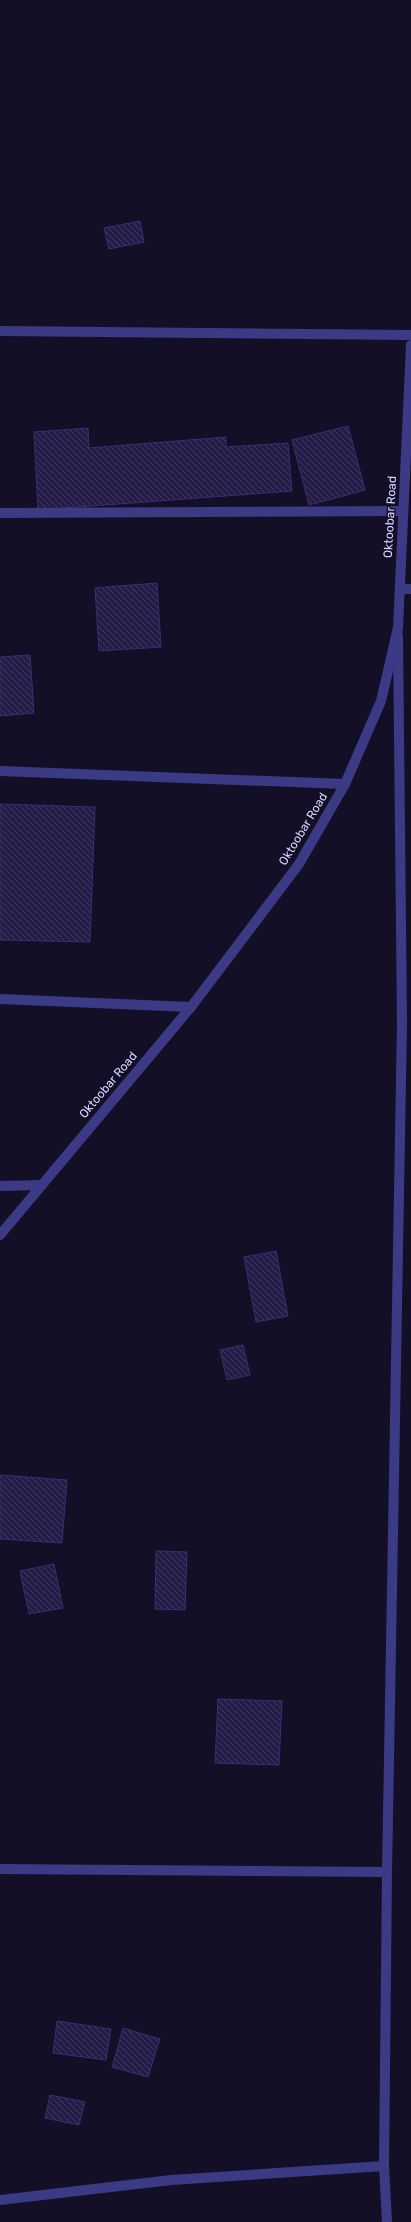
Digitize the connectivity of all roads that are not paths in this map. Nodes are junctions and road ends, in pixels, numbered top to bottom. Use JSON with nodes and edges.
{"nodes":[{"id":1,"x":0,"y":331,"type":"edge"},
{"id":2,"x":411,"y":335,"type":"edge"},
{"id":3,"x":411,"y":345,"type":"edge"},
{"id":4,"x":403,"y":511,"type":"junction"},
{"id":5,"x":0,"y":513,"type":"edge"},
{"id":6,"x":400,"y":589,"type":"junction"},
{"id":7,"x":411,"y":589,"type":"edge"},
{"id":8,"x":398,"y":628,"type":"junction"},
{"id":9,"x":0,"y":771,"type":"edge"},
{"id":10,"x":345,"y":784,"type":"junction"},
{"id":11,"x":0,"y":999,"type":"edge"},
{"id":12,"x":191,"y":1007,"type":"junction"},
{"id":13,"x":406,"y":1023,"type":"edge"},
{"id":14,"x":42,"y":1185,"type":"junction"},
{"id":15,"x":0,"y":1186,"type":"edge"},
{"id":16,"x":0,"y":1235,"type":"edge"},
{"id":17,"x":0,"y":1869,"type":"edge"},
{"id":18,"x":387,"y":1872,"type":"junction"},
{"id":19,"x":384,"y":2166,"type":"junction"},
{"id":20,"x":0,"y":2200,"type":"edge"},
{"id":21,"x":388,"y":2222,"type":"edge"}],
"edges":[{"from":1,"to":2,"type":"street"},
{"from":3,"to":4,"type":"street","name":"Oktoobar Road"},
{"from":4,"to":5,"type":"street"},
{"from":4,"to":6,"type":"street","name":"Oktoobar Road"},
{"from":6,"to":7,"type":"street"},
{"from":6,"to":8,"type":"street","name":"Oktoobar Road"},
{"from":8,"to":10,"type":"street","name":"Oktoobar Road"},
{"from":8,"to":13,"type":"street"},
{"from":9,"to":10,"type":"street"},
{"from":10,"to":12,"type":"street","name":"Oktoobar Road"},
{"from":11,"to":12,"type":"street"},
{"from":12,"to":14,"type":"street","name":"Oktoobar Road"},
{"from":13,"to":18,"type":"street"},
{"from":14,"to":15,"type":"street"},
{"from":14,"to":16,"type":"street","name":"Oktoobar Road"},
{"from":17,"to":18,"type":"street"},
{"from":18,"to":19,"type":"street"},
{"from":19,"to":20,"type":"street"},
{"from":19,"to":21,"type":"street"}]}
